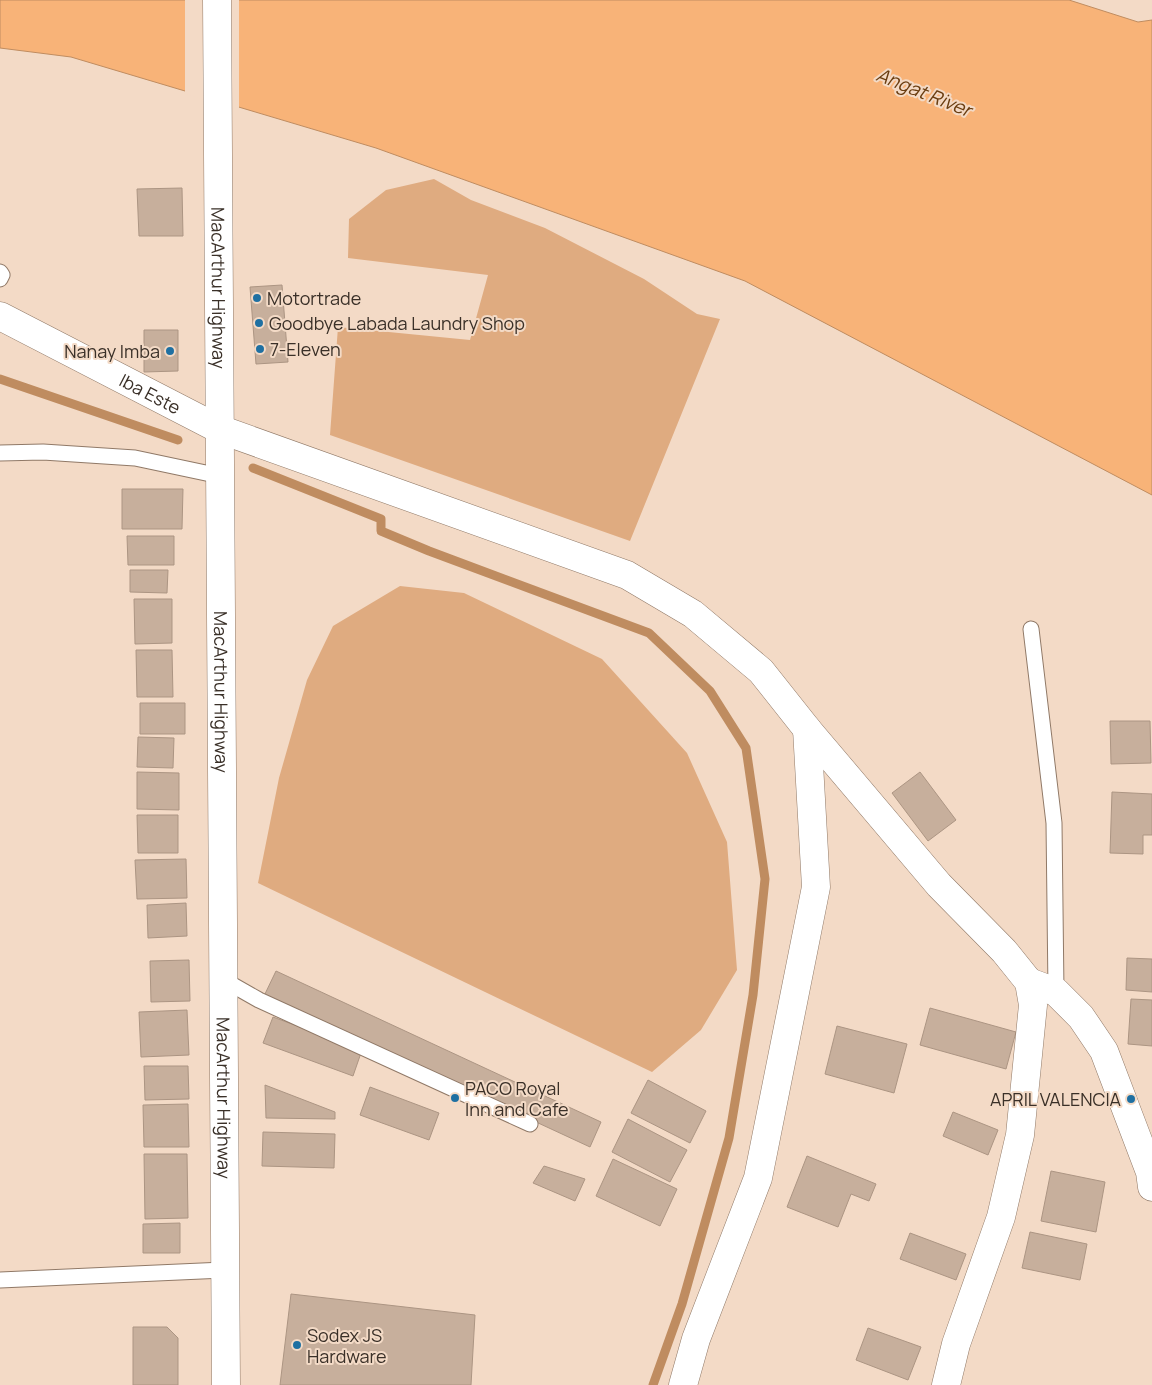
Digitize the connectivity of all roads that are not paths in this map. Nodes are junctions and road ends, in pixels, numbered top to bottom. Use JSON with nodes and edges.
{"nodes":[{"id":1,"x":217,"y":0,"type":"edge"},
{"id":2,"x":0,"y":272,"type":"edge"},
{"id":3,"x":0,"y":279,"type":"edge"},
{"id":4,"x":0,"y":316,"type":"edge"},
{"id":5,"x":219,"y":429,"type":"junction"},
{"id":6,"x":0,"y":453,"type":"edge"},
{"id":7,"x":220,"y":476,"type":"junction"},
{"id":8,"x":1031,"y":629,"type":"dead end"},
{"id":9,"x":806,"y":729,"type":"junction"},
{"id":10,"x":222,"y":979,"type":"junction"},
{"id":11,"x":1029,"y":982,"type":"junction"},
{"id":12,"x":1056,"y":992,"type":"junction"},
{"id":13,"x":530,"y":1124,"type":"dead end"},
{"id":14,"x":1152,"y":1187,"type":"edge"},
{"id":15,"x":224,"y":1270,"type":"junction"},
{"id":16,"x":0,"y":1280,"type":"edge"},
{"id":17,"x":226,"y":1385,"type":"edge"},
{"id":18,"x":682,"y":1385,"type":"edge"},
{"id":19,"x":946,"y":1385,"type":"edge"}],
"edges":[{"from":1,"to":5,"type":"main road","name":"MacArthur Highway"},
{"from":2,"to":3,"type":"lane"},
{"from":4,"to":5,"type":"main road","name":"Iba Este"},
{"from":5,"to":7,"type":"main road","name":"MacArthur Highway"},
{"from":5,"to":9,"type":"main road","name":"Iba Este"},
{"from":6,"to":7,"type":"lane"},
{"from":7,"to":10,"type":"main road","name":"MacArthur Highway"},
{"from":8,"to":12,"type":"lane"},
{"from":9,"to":11,"type":"main road","name":"Iba Este"},
{"from":9,"to":18,"type":"main road"},
{"from":10,"to":13,"type":"lane"},
{"from":10,"to":15,"type":"main road","name":"MacArthur Highway"},
{"from":11,"to":12,"type":"main road"},
{"from":11,"to":19,"type":"main road"},
{"from":12,"to":14,"type":"main road"},
{"from":15,"to":16,"type":"lane"},
{"from":15,"to":17,"type":"main road","name":"MacArthur Highway"}]}
